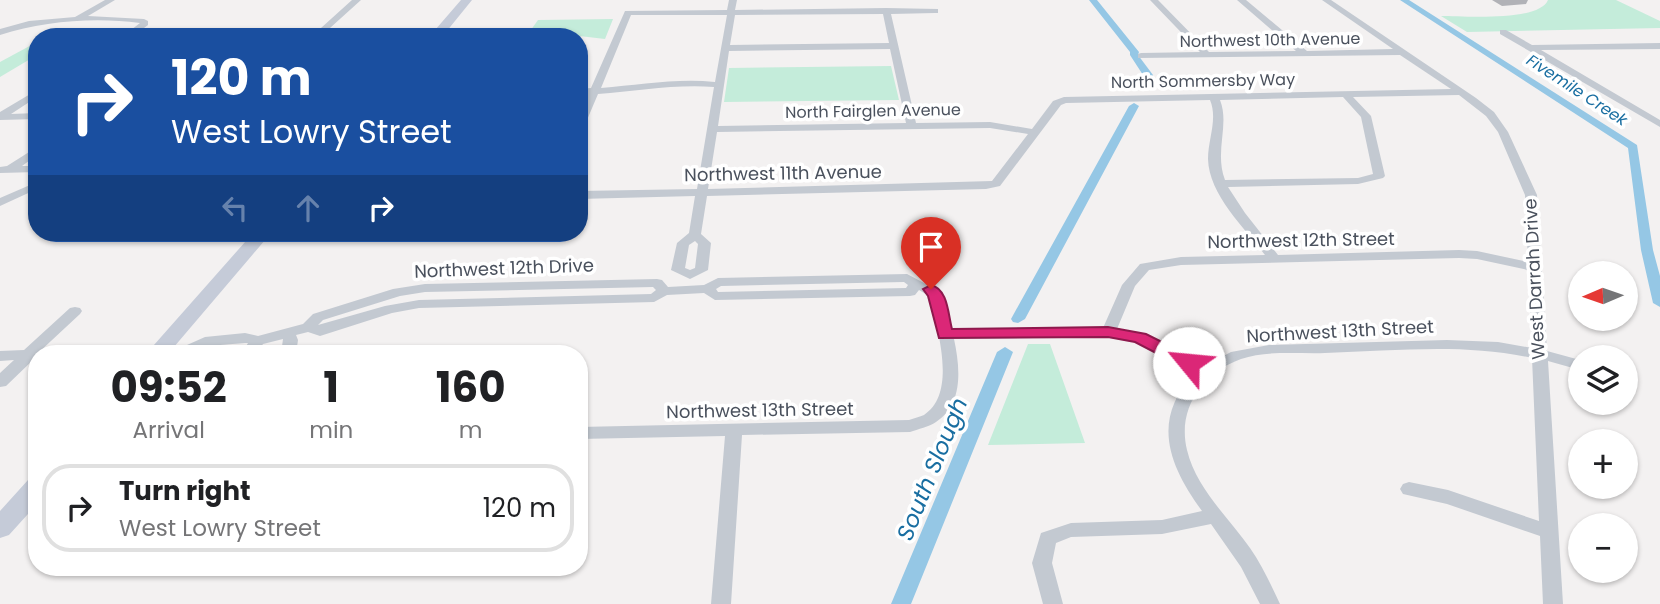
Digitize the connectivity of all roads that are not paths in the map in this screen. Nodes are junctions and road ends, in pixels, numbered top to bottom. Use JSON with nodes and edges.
{"nodes":[{"id":1,"x":111,"y":0,"type":"edge"},
{"id":2,"x":119,"y":0,"type":"edge"},
{"id":3,"x":357,"y":0,"type":"edge"},
{"id":4,"x":467,"y":0,"type":"edge"},
{"id":5,"x":733,"y":0,"type":"edge"},
{"id":6,"x":1154,"y":0,"type":"edge"},
{"id":7,"x":1241,"y":0,"type":"edge"},
{"id":8,"x":1326,"y":0,"type":"edge"},
{"id":9,"x":886,"y":10,"type":"junction"},
{"id":10,"x":731,"y":11,"type":"junction"},
{"id":11,"x":934,"y":11,"type":"dead end"},
{"id":12,"x":79,"y":20,"type":"junction"},
{"id":13,"x":140,"y":28,"type":"edge"},
{"id":14,"x":325,"y":28,"type":"edge"},
{"id":15,"x":443,"y":28,"type":"edge"},
{"id":16,"x":0,"y":32,"type":"edge"},
{"id":17,"x":1503,"y":32,"type":"dead end"},
{"id":18,"x":895,"y":46,"type":"junction"},
{"id":19,"x":1660,"y":46,"type":"edge"},
{"id":20,"x":725,"y":48,"type":"junction"},
{"id":21,"x":1530,"y":48,"type":"junction"},
{"id":22,"x":1400,"y":52,"type":"junction"},
{"id":23,"x":1304,"y":53,"type":"junction"},
{"id":24,"x":1207,"y":55,"type":"junction"},
{"id":25,"x":1141,"y":56,"type":"dead end"},
{"id":26,"x":716,"y":85,"type":"junction"},
{"id":27,"x":588,"y":91,"type":"edge"},
{"id":28,"x":594,"y":91,"type":"junction"},
{"id":29,"x":1461,"y":92,"type":"junction"},
{"id":30,"x":1345,"y":94,"type":"junction"},
{"id":31,"x":1213,"y":96,"type":"junction"},
{"id":32,"x":28,"y":99,"type":"edge"},
{"id":33,"x":588,"y":106,"type":"edge"},
{"id":34,"x":0,"y":116,"type":"edge"},
{"id":35,"x":28,"y":116,"type":"edge"},
{"id":36,"x":1660,"y":124,"type":"edge"},
{"id":37,"x":912,"y":126,"type":"junction"},
{"id":38,"x":712,"y":129,"type":"junction"},
{"id":39,"x":1034,"y":132,"type":"junction"},
{"id":40,"x":28,"y":155,"type":"edge"},
{"id":41,"x":28,"y":169,"type":"edge"},
{"id":42,"x":4,"y":170,"type":"edge"},
{"id":43,"x":1220,"y":184,"type":"junction"},
{"id":44,"x":986,"y":186,"type":"joint"},
{"id":45,"x":28,"y":189,"type":"edge"},
{"id":46,"x":703,"y":191,"type":"junction"},
{"id":47,"x":588,"y":195,"type":"edge"},
{"id":48,"x":0,"y":202,"type":"edge"},
{"id":49,"x":695,"y":235,"type":"junction"},
{"id":50,"x":254,"y":242,"type":"edge"},
{"id":51,"x":1275,"y":259,"type":"junction"},
{"id":52,"x":1533,"y":267,"type":"junction"},
{"id":53,"x":690,"y":275,"type":"junction"},
{"id":54,"x":688,"y":290,"type":"junction"},
{"id":55,"x":75,"y":311,"type":"dead end"},
{"id":56,"x":288,"y":332,"type":"junction"},
{"id":57,"x":1108,"y":332,"type":"junction"},
{"id":58,"x":945,"y":335,"type":"junction"},
{"id":59,"x":258,"y":341,"type":"junction"},
{"id":60,"x":42,"y":345,"type":"edge"},
{"id":61,"x":163,"y":345,"type":"edge"},
{"id":62,"x":200,"y":345,"type":"edge"},
{"id":63,"x":255,"y":345,"type":"edge"},
{"id":64,"x":289,"y":345,"type":"edge"},
{"id":65,"x":28,"y":355,"type":"edge"},
{"id":66,"x":1539,"y":355,"type":"junction"},
{"id":67,"x":0,"y":356,"type":"edge"},
{"id":68,"x":28,"y":358,"type":"edge"},
{"id":69,"x":1568,"y":362,"type":"edge"},
{"id":70,"x":1205,"y":372,"type":"junction"},
{"id":71,"x":0,"y":382,"type":"edge"},
{"id":72,"x":734,"y":430,"type":"junction"},
{"id":73,"x":588,"y":433,"type":"edge"},
{"id":74,"x":1409,"y":489,"type":"dead end"},
{"id":75,"x":28,"y":497,"type":"edge"},
{"id":76,"x":1215,"y":516,"type":"junction"},
{"id":77,"x":0,"y":528,"type":"edge"},
{"id":78,"x":1549,"y":532,"type":"junction"},
{"id":79,"x":721,"y":604,"type":"edge"},
{"id":80,"x":1053,"y":604,"type":"edge"},
{"id":81,"x":1270,"y":604,"type":"edge"},
{"id":82,"x":1553,"y":604,"type":"edge"}],
"edges":[{"from":1,"to":12,"type":"street"},
{"from":2,"to":12,"type":"street"},
{"from":3,"to":14,"type":"street"},
{"from":4,"to":15,"type":"main road"},
{"from":5,"to":10,"type":"street"},
{"from":6,"to":24,"type":"street"},
{"from":7,"to":23,"type":"street"},
{"from":8,"to":22,"type":"street","name":"West Darrah Drive"},
{"from":9,"to":10,"type":"street"},
{"from":9,"to":11,"type":"street"},
{"from":9,"to":18,"type":"street"},
{"from":10,"to":20,"type":"street"},
{"from":10,"to":28,"type":"street"},
{"from":12,"to":13,"type":"street"},
{"from":12,"to":16,"type":"street"},
{"from":17,"to":21,"type":"street"},
{"from":18,"to":20,"type":"street"},
{"from":18,"to":37,"type":"street"},
{"from":19,"to":21,"type":"street"},
{"from":20,"to":26,"type":"street"},
{"from":21,"to":36,"type":"street"},
{"from":22,"to":23,"type":"street","name":"Northwest 10th Avenue"},
{"from":22,"to":29,"type":"street","name":"West Darrah Drive"},
{"from":23,"to":24,"type":"street","name":"Northwest 10th Avenue"},
{"from":24,"to":25,"type":"street","name":"Northwest 10th Avenue"},
{"from":26,"to":28,"type":"street"},
{"from":26,"to":38,"type":"street"},
{"from":27,"to":28,"type":"street"},
{"from":28,"to":33,"type":"street"},
{"from":29,"to":30,"type":"street","name":"North Sommersby Way"},
{"from":29,"to":52,"type":"street","name":"West Darrah Drive"},
{"from":30,"to":31,"type":"street","name":"North Sommersby Way"},
{"from":30,"to":43,"type":"street"},
{"from":31,"to":39,"type":"street","name":"North Sommersby Way"},
{"from":31,"to":43,"type":"street"},
{"from":32,"to":34,"type":"street"},
{"from":34,"to":35,"type":"street"},
{"from":37,"to":38,"type":"street","name":"North Fairglen Avenue"},
{"from":37,"to":39,"type":"street","name":"North Fairglen Avenue"},
{"from":38,"to":46,"type":"street"},
{"from":39,"to":44,"type":"street","name":"North Sommersby Way"},
{"from":40,"to":42,"type":"street"},
{"from":41,"to":42,"type":"street"},
{"from":43,"to":51,"type":"street"},
{"from":44,"to":46,"type":"street","name":"Northwest 11th Avenue"},
{"from":45,"to":48,"type":"street"},
{"from":46,"to":47,"type":"street","name":"Northwest 11th Avenue"},
{"from":46,"to":49,"type":"street"},
{"from":49,"to":53,"type":"street"},
{"from":49,"to":53,"type":"street"},
{"from":50,"to":61,"type":"main road"},
{"from":51,"to":52,"type":"street","name":"Northwest 12th Street"},
{"from":51,"to":57,"type":"street","name":"Northwest 12th Street"},
{"from":52,"to":66,"type":"street","name":"West Darrah Drive"},
{"from":53,"to":54,"type":"street"},
{"from":54,"to":56,"type":"street","name":"Northwest 12th Drive"},
{"from":54,"to":58,"type":"street","name":"Northwest 12th Drive"},
{"from":55,"to":60,"type":"street"},
{"from":56,"to":59,"type":"street","name":"Northwest 12th Drive"},
{"from":56,"to":64,"type":"street"},
{"from":57,"to":58,"type":"street"},
{"from":57,"to":70,"type":"street"},
{"from":58,"to":72,"type":"street","name":"Northwest 13th Street"},
{"from":59,"to":62,"type":"street","name":"Northwest 12th Drive"},
{"from":59,"to":63,"type":"street","name":"Northwest 12th Drive"},
{"from":65,"to":67,"type":"street"},
{"from":66,"to":69,"type":"street","name":"Northwest 13th Street"},
{"from":66,"to":70,"type":"street","name":"Northwest 13th Street"},
{"from":66,"to":78,"type":"street","name":"West Darrah Drive"},
{"from":68,"to":71,"type":"street"},
{"from":70,"to":76,"type":"street"},
{"from":72,"to":73,"type":"street","name":"Northwest 13th Street"},
{"from":72,"to":79,"type":"street"},
{"from":74,"to":78,"type":"street"},
{"from":75,"to":77,"type":"main road"},
{"from":76,"to":80,"type":"street"},
{"from":76,"to":81,"type":"street"},
{"from":78,"to":82,"type":"street","name":"West Darrah Drive"}]}
